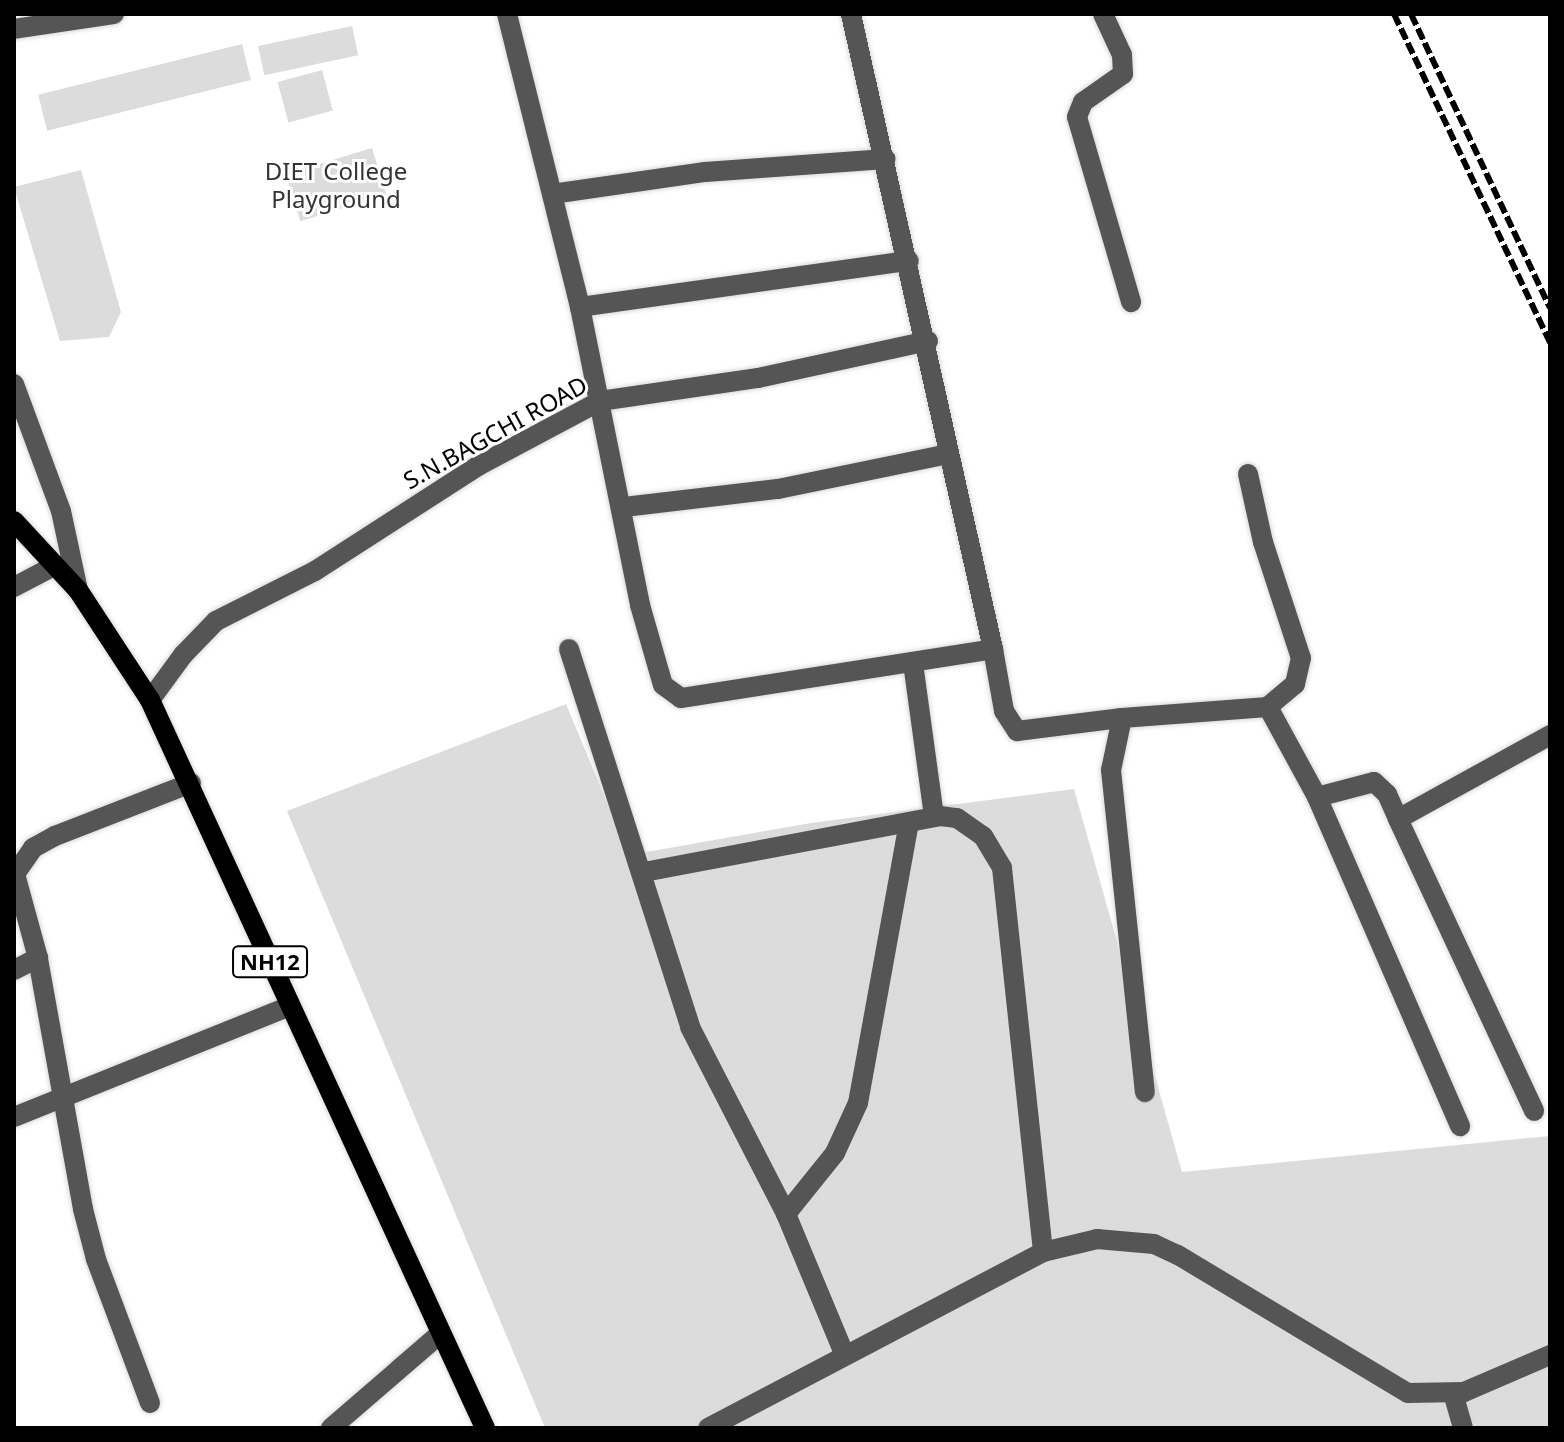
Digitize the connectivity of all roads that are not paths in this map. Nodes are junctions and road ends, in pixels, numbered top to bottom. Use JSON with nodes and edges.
{"nodes":[{"id":1,"x":114,"y":14,"type":"edge"},
{"id":2,"x":507,"y":14,"type":"edge"},
{"id":3,"x":851,"y":14,"type":"edge"},
{"id":4,"x":1103,"y":14,"type":"edge"},
{"id":5,"x":14,"y":29,"type":"edge"},
{"id":6,"x":886,"y":159,"type":"junction"},
{"id":7,"x":552,"y":194,"type":"junction"},
{"id":8,"x":909,"y":261,"type":"junction"},
{"id":9,"x":1131,"y":302,"type":"dead end"},
{"id":10,"x":580,"y":307,"type":"junction"},
{"id":11,"x":928,"y":341,"type":"junction"},
{"id":12,"x":14,"y":384,"type":"edge"},
{"id":13,"x":600,"y":401,"type":"junction"},
{"id":14,"x":948,"y":454,"type":"junction"},
{"id":15,"x":1248,"y":474,"type":"dead end"},
{"id":16,"x":624,"y":507,"type":"junction"},
{"id":17,"x":14,"y":521,"type":"edge"},
{"id":18,"x":56,"y":565,"type":"junction"},
{"id":19,"x":14,"y":587,"type":"edge"},
{"id":20,"x":78,"y":590,"type":"junction"},
{"id":21,"x":569,"y":649,"type":"dead end"},
{"id":22,"x":993,"y":649,"type":"junction"},
{"id":23,"x":913,"y":663,"type":"junction"},
{"id":24,"x":150,"y":700,"type":"junction"},
{"id":25,"x":1268,"y":707,"type":"junction"},
{"id":26,"x":1122,"y":718,"type":"junction"},
{"id":27,"x":1550,"y":735,"type":"edge"},
{"id":28,"x":191,"y":783,"type":"junction"},
{"id":29,"x":1317,"y":797,"type":"junction"},
{"id":30,"x":934,"y":817,"type":"junction"},
{"id":31,"x":1398,"y":819,"type":"junction"},
{"id":32,"x":909,"y":823,"type":"junction"},
{"id":33,"x":644,"y":872,"type":"junction"},
{"id":34,"x":14,"y":874,"type":"edge"},
{"id":35,"x":38,"y":958,"type":"junction"},
{"id":36,"x":14,"y":970,"type":"edge"},
{"id":37,"x":290,"y":1006,"type":"junction"},
{"id":38,"x":1145,"y":1092,"type":"dead end"},
{"id":39,"x":62,"y":1100,"type":"junction"},
{"id":40,"x":1534,"y":1111,"type":"dead end"},
{"id":41,"x":14,"y":1117,"type":"edge"},
{"id":42,"x":1460,"y":1126,"type":"dead end"},
{"id":43,"x":786,"y":1214,"type":"junction"},
{"id":44,"x":1043,"y":1252,"type":"junction"},
{"id":45,"x":440,"y":1334,"type":"junction"},
{"id":46,"x":844,"y":1353,"type":"junction"},
{"id":47,"x":1550,"y":1355,"type":"edge"},
{"id":48,"x":1453,"y":1393,"type":"junction"},
{"id":49,"x":150,"y":1403,"type":"dead end"},
{"id":50,"x":331,"y":1428,"type":"edge"},
{"id":51,"x":485,"y":1428,"type":"edge"},
{"id":52,"x":708,"y":1428,"type":"edge"},
{"id":53,"x":1463,"y":1428,"type":"edge"}],
"edges":[{"from":1,"to":5,"type":"street"},
{"from":2,"to":7,"type":"street"},
{"from":3,"to":6,"type":"street"},
{"from":4,"to":9,"type":"street"},
{"from":6,"to":7,"type":"street"},
{"from":6,"to":8,"type":"street"},
{"from":7,"to":10,"type":"street"},
{"from":8,"to":10,"type":"street"},
{"from":8,"to":11,"type":"street"},
{"from":10,"to":13,"type":"street"},
{"from":11,"to":13,"type":"street","name":"S.N.BAGCHI ROAD"},
{"from":11,"to":14,"type":"street"},
{"from":12,"to":20,"type":"street"},
{"from":13,"to":16,"type":"street"},
{"from":13,"to":24,"type":"street","name":"S.N.BAGCHI ROAD"},
{"from":14,"to":16,"type":"street"},
{"from":14,"to":22,"type":"street"},
{"from":15,"to":25,"type":"street"},
{"from":16,"to":23,"type":"street"},
{"from":17,"to":18,"type":"main road","number":"NH12"},
{"from":18,"to":19,"type":"street"},
{"from":18,"to":20,"type":"main road","number":"NH12"},
{"from":20,"to":24,"type":"main road","number":"NH12"},
{"from":21,"to":33,"type":"street"},
{"from":22,"to":23,"type":"street"},
{"from":22,"to":26,"type":"street"},
{"from":23,"to":30,"type":"street"},
{"from":24,"to":28,"type":"main road","number":"NH12"},
{"from":25,"to":26,"type":"street"},
{"from":25,"to":29,"type":"street"},
{"from":26,"to":38,"type":"street"},
{"from":27,"to":31,"type":"street"},
{"from":28,"to":34,"type":"street"},
{"from":28,"to":37,"type":"main road","number":"NH12"},
{"from":29,"to":31,"type":"street"},
{"from":29,"to":42,"type":"street"},
{"from":30,"to":32,"type":"street"},
{"from":30,"to":44,"type":"street"},
{"from":31,"to":40,"type":"street"},
{"from":32,"to":33,"type":"street"},
{"from":32,"to":43,"type":"street"},
{"from":33,"to":43,"type":"street"},
{"from":34,"to":35,"type":"street"},
{"from":35,"to":36,"type":"street"},
{"from":35,"to":39,"type":"street"},
{"from":37,"to":39,"type":"street"},
{"from":37,"to":45,"type":"main road","number":"NH12"},
{"from":39,"to":41,"type":"street"},
{"from":39,"to":49,"type":"street"},
{"from":43,"to":46,"type":"street"},
{"from":44,"to":46,"type":"street"},
{"from":44,"to":48,"type":"street"},
{"from":45,"to":50,"type":"street"},
{"from":45,"to":51,"type":"main road","number":"NH12"},
{"from":46,"to":52,"type":"street"},
{"from":47,"to":48,"type":"street"},
{"from":48,"to":53,"type":"street"}]}
